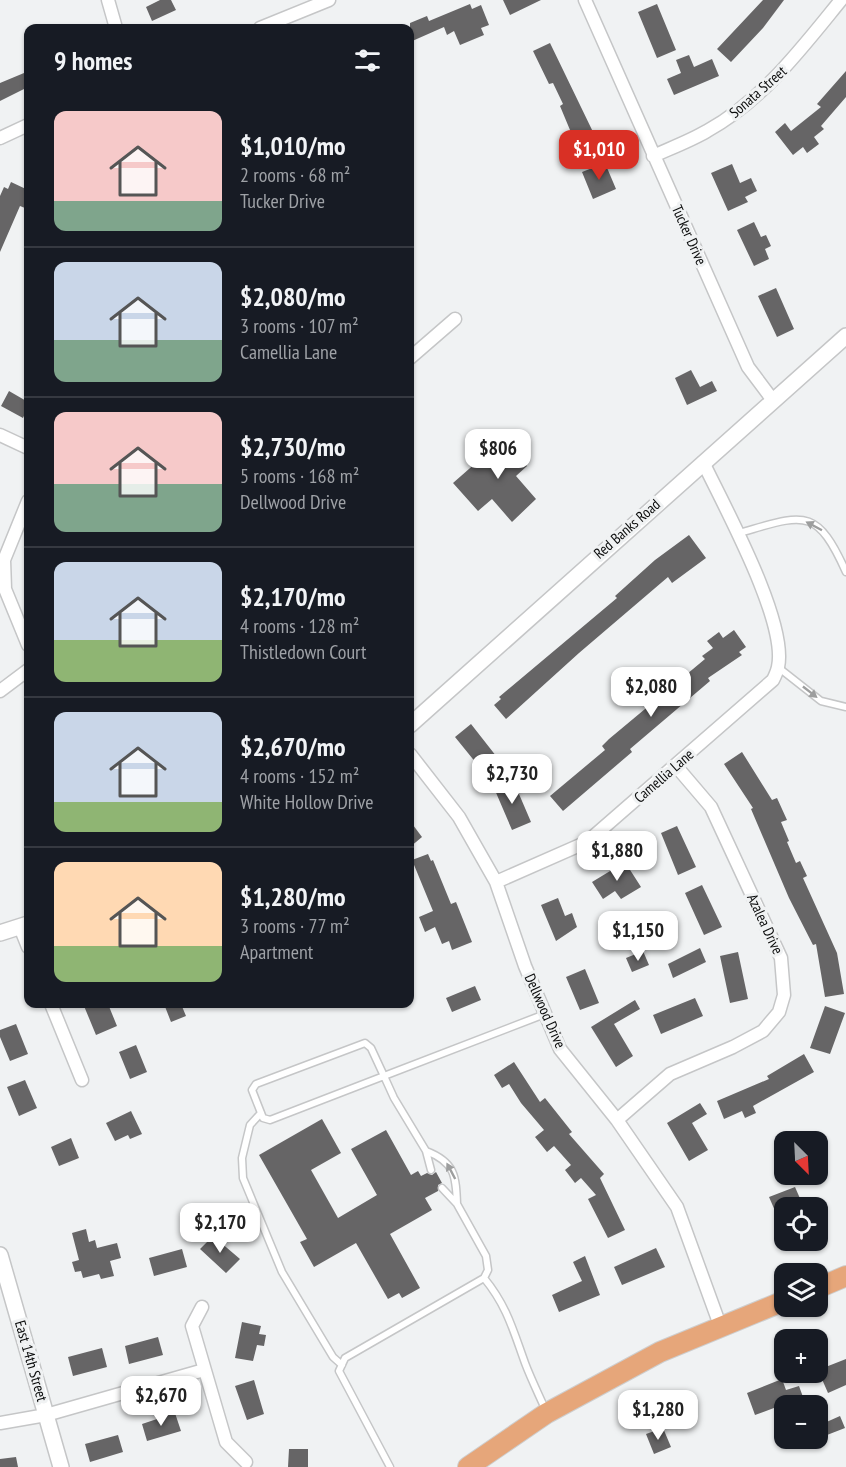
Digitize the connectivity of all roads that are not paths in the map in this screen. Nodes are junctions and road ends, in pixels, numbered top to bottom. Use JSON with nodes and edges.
{"nodes":[{"id":1,"x":108,"y":0,"type":"edge"},
{"id":2,"x":329,"y":0,"type":"edge"},
{"id":3,"x":585,"y":0,"type":"edge"},
{"id":4,"x":841,"y":0,"type":"edge"},
{"id":5,"x":115,"y":24,"type":"edge"},
{"id":6,"x":270,"y":24,"type":"edge"},
{"id":7,"x":24,"y":127,"type":"edge"},
{"id":8,"x":0,"y":138,"type":"edge"},
{"id":9,"x":653,"y":156,"type":"junction"},
{"id":10,"x":455,"y":319,"type":"dead end"},
{"id":11,"x":846,"y":336,"type":"edge"},
{"id":12,"x":414,"y":355,"type":"edge"},
{"id":13,"x":772,"y":399,"type":"junction"},
{"id":14,"x":0,"y":435,"type":"edge"},
{"id":15,"x":24,"y":446,"type":"edge"},
{"id":16,"x":703,"y":462,"type":"junction"},
{"id":17,"x":24,"y":511,"type":"edge"},
{"id":18,"x":738,"y":534,"type":"junction"},
{"id":19,"x":846,"y":572,"type":"edge"},
{"id":20,"x":24,"y":635,"type":"edge"},
{"id":21,"x":778,"y":667,"type":"junction"},
{"id":22,"x":24,"y":673,"type":"edge"},
{"id":23,"x":0,"y":691,"type":"edge"},
{"id":24,"x":846,"y":707,"type":"edge"},
{"id":25,"x":414,"y":720,"type":"edge"},
{"id":26,"x":414,"y":759,"type":"edge"},
{"id":27,"x":676,"y":766,"type":"junction"},
{"id":28,"x":496,"y":882,"type":"junction"},
{"id":29,"x":24,"y":925,"type":"edge"},
{"id":30,"x":0,"y":933,"type":"edge"},
{"id":31,"x":53,"y":1008,"type":"edge"},
{"id":32,"x":545,"y":1014,"type":"junction"},
{"id":33,"x":384,"y":1076,"type":"junction"},
{"id":34,"x":82,"y":1080,"type":"dead end"},
{"id":35,"x":261,"y":1113,"type":"junction"},
{"id":36,"x":617,"y":1120,"type":"junction"},
{"id":37,"x":426,"y":1151,"type":"junction"},
{"id":38,"x":431,"y":1170,"type":"dead end"},
{"id":39,"x":442,"y":1188,"type":"dead end"},
{"id":40,"x":457,"y":1204,"type":"junction"},
{"id":41,"x":0,"y":1255,"type":"edge"},
{"id":42,"x":846,"y":1276,"type":"edge"},
{"id":43,"x":484,"y":1278,"type":"junction"},
{"id":44,"x":828,"y":1284,"type":"edge"},
{"id":45,"x":774,"y":1305,"type":"edge"},
{"id":46,"x":202,"y":1307,"type":"dead end"},
{"id":47,"x":721,"y":1328,"type":"junction"},
{"id":48,"x":342,"y":1365,"type":"junction"},
{"id":49,"x":204,"y":1370,"type":"junction"},
{"id":50,"x":547,"y":1413,"type":"junction"},
{"id":51,"x":46,"y":1415,"type":"junction"},
{"id":52,"x":0,"y":1423,"type":"edge"},
{"id":53,"x":246,"y":1462,"type":"dead end"},
{"id":54,"x":61,"y":1467,"type":"edge"},
{"id":55,"x":390,"y":1467,"type":"edge"},
{"id":56,"x":468,"y":1467,"type":"edge"}],
"edges":[{"from":1,"to":5,"type":"street"},
{"from":2,"to":6,"type":"street"},
{"from":3,"to":9,"type":"street","name":"Tucker Drive"},
{"from":4,"to":9,"type":"street","name":"Sonata Street"},
{"from":7,"to":8,"type":"street"},
{"from":9,"to":13,"type":"street","name":"Tucker Drive"},
{"from":10,"to":12,"type":"street"},
{"from":11,"to":13,"type":"street","name":"Red Banks Road"},
{"from":13,"to":16,"type":"street","name":"Red Banks Road"},
{"from":14,"to":15,"type":"street"},
{"from":16,"to":18,"type":"street"},
{"from":16,"to":25,"type":"street","name":"Red Banks Road"},
{"from":17,"to":20,"type":"street"},
{"from":19,"to":18,"type":"lane","one_way":true},
{"from":18,"to":21,"type":"street"},
{"from":21,"to":24,"type":"lane","one_way":true},
{"from":21,"to":27,"type":"street","name":"Camellia Lane"},
{"from":22,"to":23,"type":"street"},
{"from":26,"to":28,"type":"street","name":"Dellwood Drive"},
{"from":27,"to":28,"type":"street","name":"Camellia Lane"},
{"from":27,"to":36,"type":"street","name":"Azalea Drive"},
{"from":28,"to":32,"type":"street","name":"Dellwood Drive"},
{"from":29,"to":30,"type":"street"},
{"from":31,"to":34,"type":"street"},
{"from":32,"to":33,"type":"lane"},
{"from":32,"to":36,"type":"street","name":"Dellwood Drive"},
{"from":33,"to":35,"type":"lane"},
{"from":33,"to":35,"type":"lane"},
{"from":33,"to":37,"type":"lane"},
{"from":35,"to":48,"type":"lane"},
{"from":36,"to":47,"type":"street","name":"Dellwood Drive"},
{"from":37,"to":38,"type":"lane"},
{"from":40,"to":37,"type":"lane","one_way":true},
{"from":39,"to":40,"type":"lane"},
{"from":40,"to":43,"type":"lane"},
{"from":41,"to":51,"type":"street","name":"East 14th Street"},
{"from":42,"to":44,"type":"highway"},
{"from":43,"to":48,"type":"lane"},
{"from":43,"to":50,"type":"lane"},
{"from":45,"to":47,"type":"highway"},
{"from":46,"to":49,"type":"street"},
{"from":47,"to":50,"type":"highway"},
{"from":48,"to":55,"type":"lane"},
{"from":49,"to":51,"type":"street"},
{"from":49,"to":53,"type":"street"},
{"from":50,"to":56,"type":"highway"},
{"from":51,"to":52,"type":"street"},
{"from":51,"to":54,"type":"street","name":"East 14th Street"}]}
